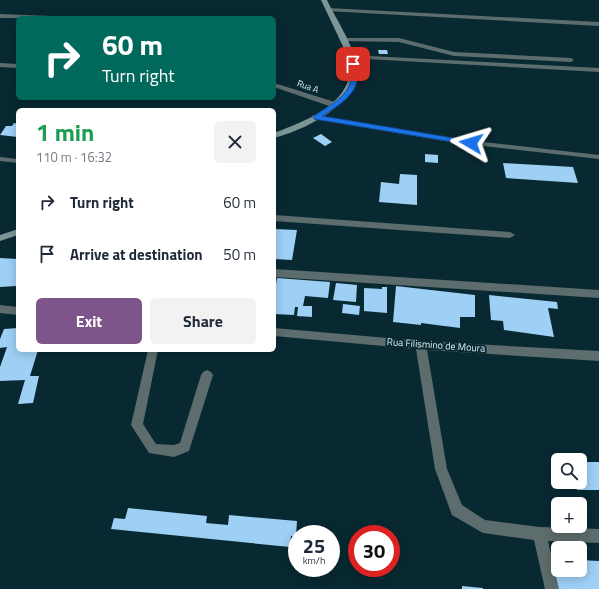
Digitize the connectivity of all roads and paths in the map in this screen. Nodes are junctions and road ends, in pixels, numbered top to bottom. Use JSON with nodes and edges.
{"nodes":[{"id":1,"x":324,"y":0,"type":"edge"},
{"id":2,"x":328,"y":10,"type":"junction"},
{"id":3,"x":0,"y":16,"type":"edge"},
{"id":4,"x":16,"y":17,"type":"edge"},
{"id":5,"x":599,"y":24,"type":"edge"},
{"id":6,"x":343,"y":40,"type":"junction"},
{"id":7,"x":350,"y":57,"type":"junction"},
{"id":8,"x":571,"y":60,"type":"dead end"},
{"id":9,"x":0,"y":65,"type":"edge"},
{"id":10,"x":16,"y":66,"type":"edge"},
{"id":11,"x":599,"y":70,"type":"edge"},
{"id":12,"x":276,"y":86,"type":"edge"},
{"id":13,"x":335,"y":105,"type":"junction"},
{"id":14,"x":316,"y":117,"type":"junction"},
{"id":15,"x":276,"y":135,"type":"edge"},
{"id":16,"x":599,"y":157,"type":"edge"},
{"id":17,"x":0,"y":159,"type":"edge"},
{"id":18,"x":16,"y":161,"type":"edge"},
{"id":19,"x":276,"y":218,"type":"edge"},
{"id":20,"x":16,"y":233,"type":"edge"},
{"id":21,"x":510,"y":235,"type":"dead end"},
{"id":22,"x":0,"y":238,"type":"edge"},
{"id":23,"x":276,"y":273,"type":"edge"},
{"id":24,"x":599,"y":294,"type":"edge"},
{"id":25,"x":0,"y":309,"type":"edge"},
{"id":26,"x":16,"y":311,"type":"edge"},
{"id":27,"x":276,"y":332,"type":"edge"},
{"id":28,"x":420,"y":345,"type":"junction"},
{"id":29,"x":153,"y":352,"type":"edge"},
{"id":30,"x":599,"y":356,"type":"edge"},
{"id":31,"x":207,"y":375,"type":"dead end"},
{"id":32,"x":540,"y":534,"type":"junction"},
{"id":33,"x":599,"y":536,"type":"edge"},
{"id":34,"x":552,"y":589,"type":"edge"}],
"edges":[{"from":1,"to":2,"type":"street"},
{"from":2,"to":5,"type":"street"},
{"from":2,"to":6,"type":"street"},
{"from":3,"to":4,"type":"street"},
{"from":6,"to":7,"type":"street"},
{"from":6,"to":8,"type":"street"},
{"from":7,"to":11,"type":"street"},
{"from":7,"to":13,"type":"street"},
{"from":9,"to":10,"type":"street"},
{"from":12,"to":13,"type":"street","name":"Rua A"},
{"from":13,"to":14,"type":"street"},
{"from":14,"to":15,"type":"street"},
{"from":14,"to":16,"type":"street"},
{"from":17,"to":18,"type":"street"},
{"from":19,"to":21,"type":"street"},
{"from":20,"to":22,"type":"street"},
{"from":23,"to":24,"type":"street"},
{"from":25,"to":26,"type":"street"},
{"from":27,"to":28,"type":"street","name":"Rua Filismino de Moura"},
{"from":28,"to":30,"type":"street","name":"Rua Filismino de Moura"},
{"from":28,"to":32,"type":"street"},
{"from":29,"to":31,"type":"street"},
{"from":32,"to":33,"type":"street"},
{"from":32,"to":34,"type":"street"}]}
